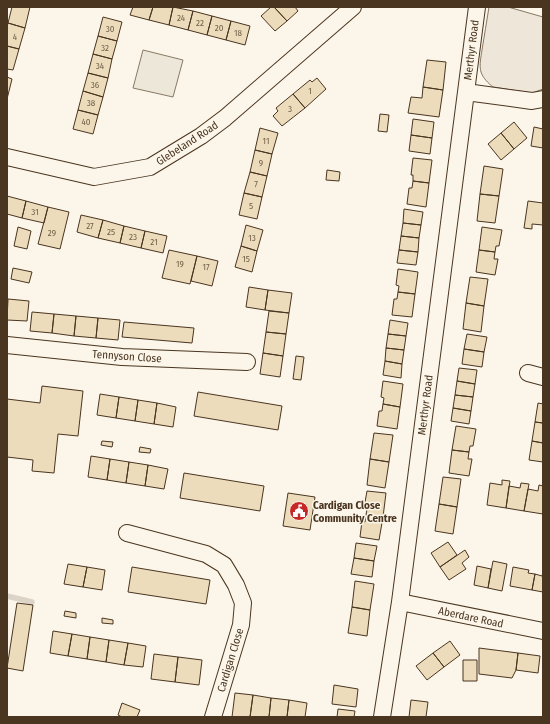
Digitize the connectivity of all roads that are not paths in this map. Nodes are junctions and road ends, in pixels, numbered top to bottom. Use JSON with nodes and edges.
{"nodes":[{"id":1,"x":353,"y":7,"type":"edge"},
{"id":2,"x":476,"y":7,"type":"edge"},
{"id":3,"x":466,"y":92,"type":"junction"},
{"id":4,"x":543,"y":99,"type":"edge"},
{"id":5,"x":7,"y":157,"type":"edge"},
{"id":6,"x":7,"y":345,"type":"edge"},
{"id":7,"x":247,"y":362,"type":"dead end"},
{"id":8,"x":528,"y":373,"type":"dead end"},
{"id":9,"x":543,"y":377,"type":"edge"},
{"id":10,"x":127,"y":533,"type":"dead end"},
{"id":11,"x":400,"y":602,"type":"junction"},
{"id":12,"x":543,"y":631,"type":"edge"},
{"id":13,"x":213,"y":717,"type":"edge"},
{"id":14,"x":382,"y":717,"type":"edge"}],
"edges":[{"from":1,"to":5,"type":"street","name":"Glebeland Road"},
{"from":2,"to":3,"type":"street","name":"Merthyr Road"},
{"from":3,"to":4,"type":"street","name":"Merthyr Road"},
{"from":3,"to":11,"type":"street","name":"Merthyr Road"},
{"from":6,"to":7,"type":"street","name":"Tennyson Close"},
{"from":8,"to":9,"type":"street"},
{"from":10,"to":13,"type":"street","name":"Cardigan Close"},
{"from":11,"to":12,"type":"street","name":"Aberdare Road"},
{"from":11,"to":14,"type":"street","name":"Merthyr Road"}]}
